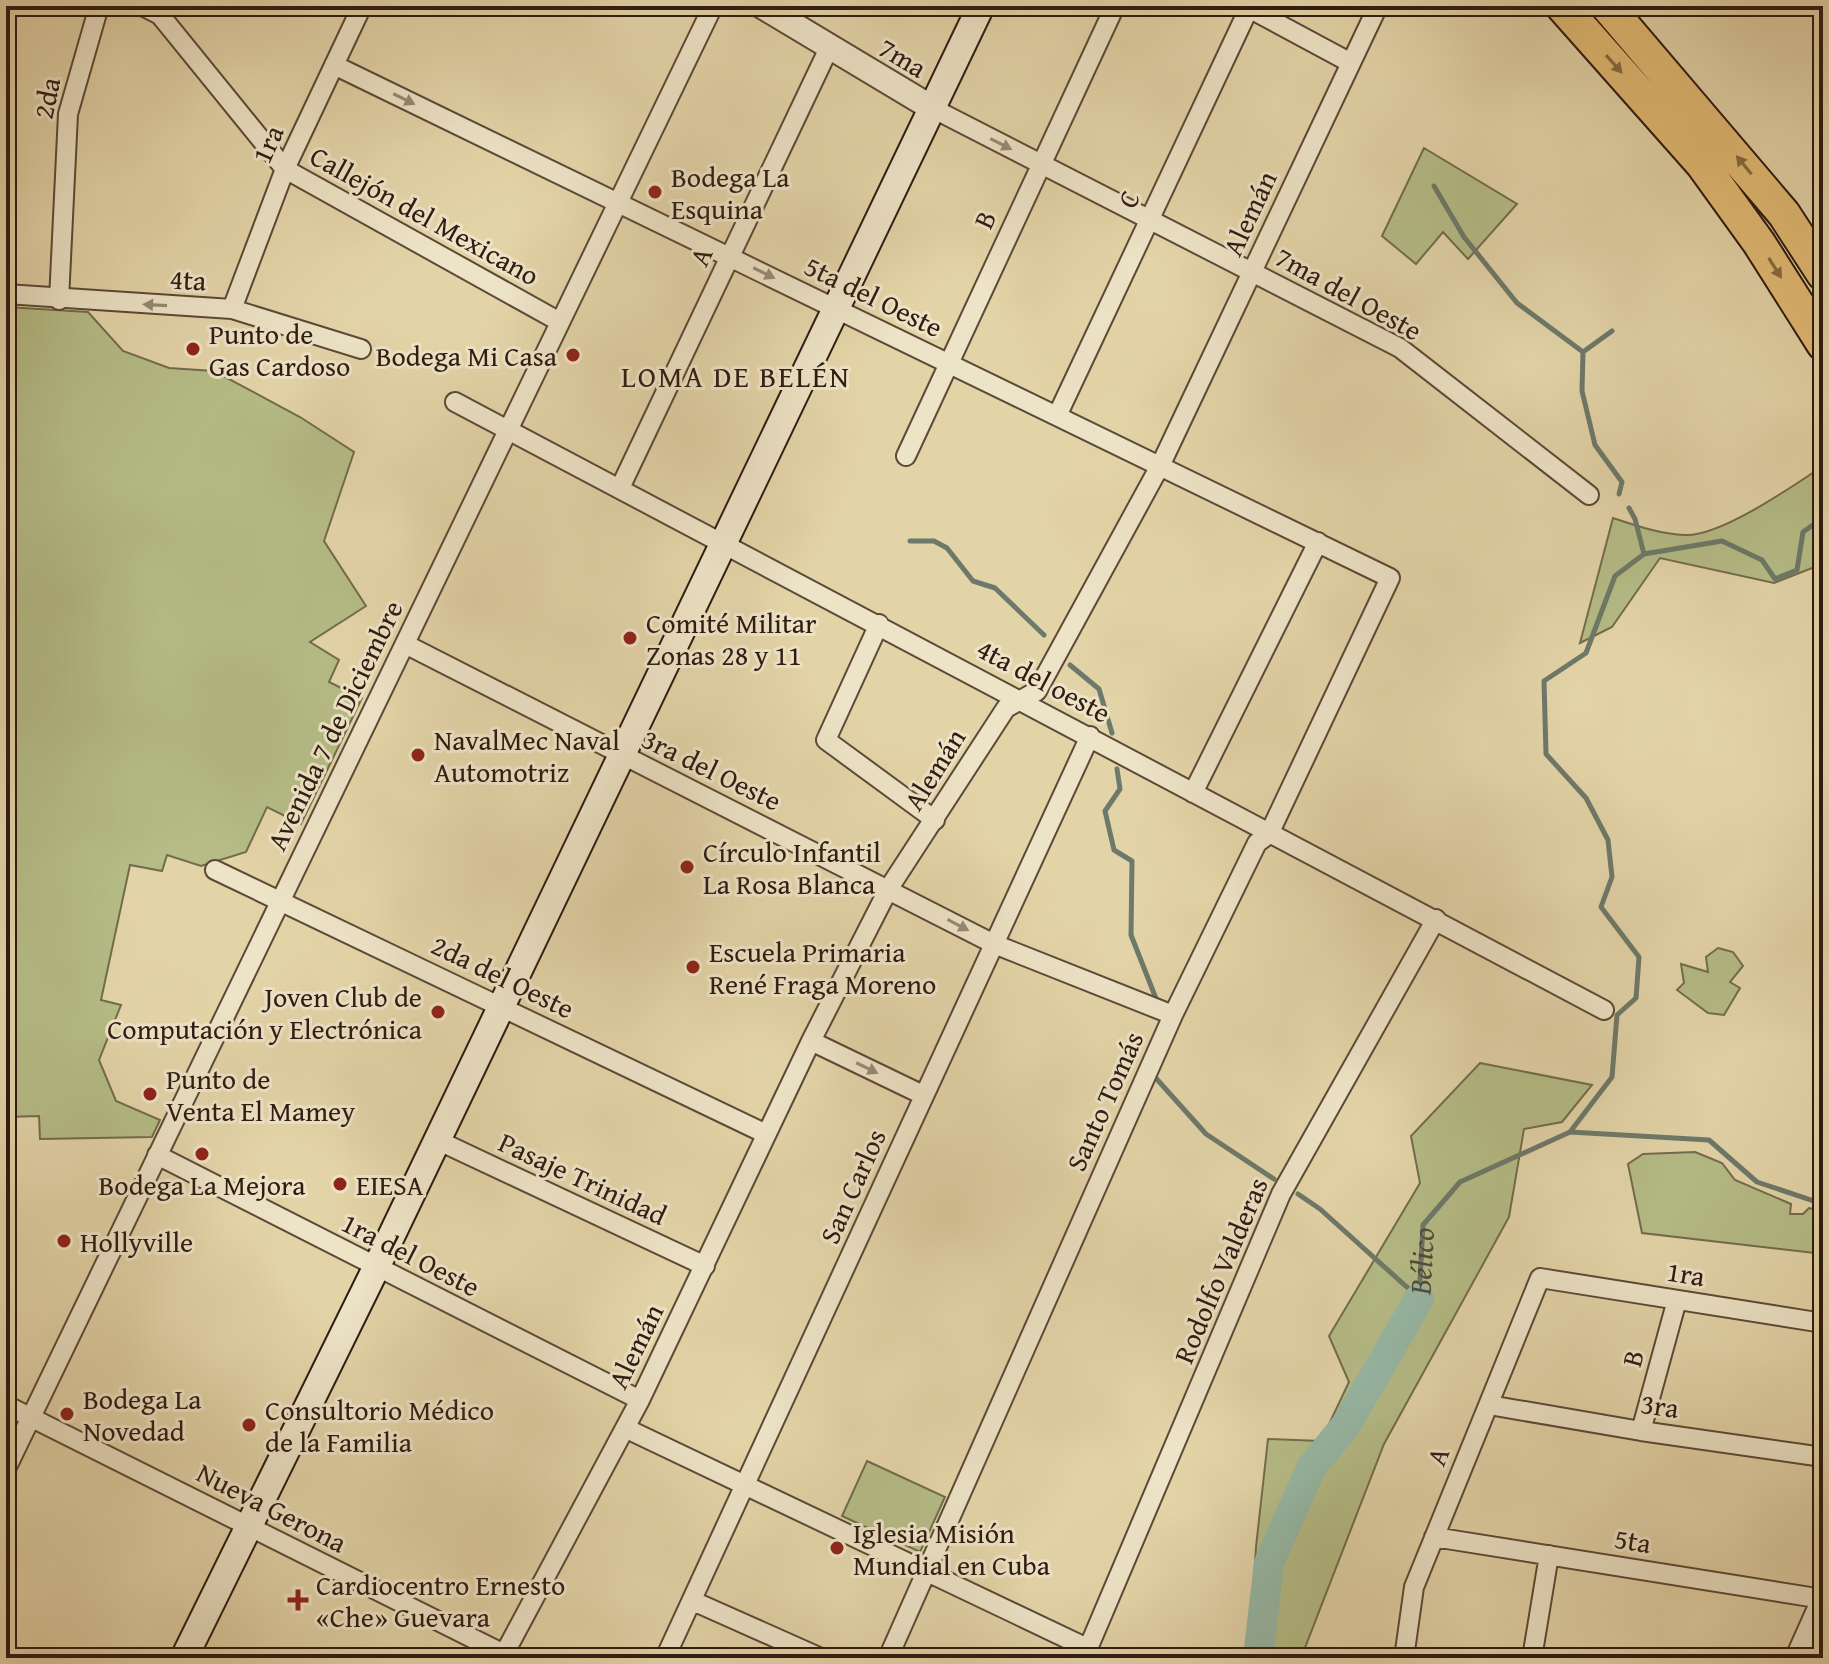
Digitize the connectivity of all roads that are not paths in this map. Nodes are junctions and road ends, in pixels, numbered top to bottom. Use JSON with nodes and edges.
{"nodes":[{"id":1,"x":99,"y":6,"type":"edge"},
{"id":2,"x":142,"y":6,"type":"edge"},
{"id":3,"x":362,"y":6,"type":"edge"},
{"id":4,"x":713,"y":6,"type":"edge"},
{"id":5,"x":762,"y":6,"type":"edge"},
{"id":6,"x":962,"y":6,"type":"edge"},
{"id":7,"x":981,"y":6,"type":"edge"},
{"id":8,"x":1115,"y":6,"type":"edge"},
{"id":9,"x":1378,"y":6,"type":"edge"},
{"id":10,"x":1562,"y":6,"type":"edge"},
{"id":11,"x":1607,"y":6,"type":"edge"},
{"id":12,"x":1248,"y":7,"type":"edge"},
{"id":13,"x":829,"y":48,"type":"junction"},
{"id":14,"x":1351,"y":63,"type":"junction"},
{"id":15,"x":334,"y":65,"type":"junction"},
{"id":16,"x":924,"y":105,"type":"junction"},
{"id":17,"x":1040,"y":164,"type":"junction"},
{"id":18,"x":285,"y":169,"type":"junction"},
{"id":19,"x":618,"y":203,"type":"junction"},
{"id":20,"x":1149,"y":219,"type":"junction"},
{"id":21,"x":730,"y":257,"type":"junction"},
{"id":22,"x":1252,"y":272,"type":"junction"},
{"id":23,"x":1823,"y":274,"type":"edge"},
{"id":24,"x":6,"y":294,"type":"edge"},
{"id":25,"x":59,"y":300,"type":"junction"},
{"id":26,"x":828,"y":304,"type":"junction"},
{"id":27,"x":232,"y":309,"type":"junction"},
{"id":28,"x":560,"y":322,"type":"junction"},
{"id":29,"x":1823,"y":344,"type":"edge"},
{"id":30,"x":361,"y":349,"type":"dead end"},
{"id":31,"x":950,"y":363,"type":"junction"},
{"id":32,"x":455,"y":402,"type":"dead end"},
{"id":33,"x":1057,"y":416,"type":"junction"},
{"id":34,"x":508,"y":430,"type":"junction"},
{"id":35,"x":906,"y":456,"type":"dead end"},
{"id":36,"x":1161,"y":464,"type":"junction"},
{"id":37,"x":620,"y":488,"type":"junction"},
{"id":38,"x":1589,"y":495,"type":"dead end"},
{"id":39,"x":717,"y":539,"type":"junction"},
{"id":40,"x":1318,"y":542,"type":"junction"},
{"id":41,"x":1390,"y":578,"type":"joint"},
{"id":42,"x":879,"y":624,"type":"junction"},
{"id":43,"x":405,"y":644,"type":"junction"},
{"id":44,"x":1022,"y":699,"type":"junction"},
{"id":45,"x":1090,"y":736,"type":"junction"},
{"id":46,"x":615,"y":752,"type":"junction"},
{"id":47,"x":1193,"y":793,"type":"junction"},
{"id":48,"x":935,"y":820,"type":"junction"},
{"id":49,"x":1269,"y":834,"type":"junction"},
{"id":50,"x":215,"y":870,"type":"dead end"},
{"id":51,"x":889,"y":888,"type":"junction"},
{"id":52,"x":281,"y":900,"type":"junction"},
{"id":53,"x":1436,"y":919,"type":"junction"},
{"id":54,"x":994,"y":944,"type":"junction"},
{"id":55,"x":496,"y":1004,"type":"junction"},
{"id":56,"x":1604,"y":1010,"type":"dead end"},
{"id":57,"x":1173,"y":1015,"type":"junction"},
{"id":58,"x":811,"y":1041,"type":"junction"},
{"id":59,"x":923,"y":1095,"type":"junction"},
{"id":60,"x":766,"y":1134,"type":"junction"},
{"id":61,"x":437,"y":1140,"type":"junction"},
{"id":62,"x":157,"y":1155,"type":"junction"},
{"id":63,"x":371,"y":1266,"type":"junction"},
{"id":64,"x":705,"y":1266,"type":"junction"},
{"id":65,"x":1540,"y":1278,"type":"joint"},
{"id":66,"x":1677,"y":1300,"type":"junction"},
{"id":67,"x":1823,"y":1323,"type":"edge"},
{"id":68,"x":640,"y":1400,"type":"junction"},
{"id":69,"x":6,"y":1405,"type":"edge"},
{"id":70,"x":1489,"y":1405,"type":"junction"},
{"id":71,"x":31,"y":1418,"type":"junction"},
{"id":72,"x":625,"y":1428,"type":"junction"},
{"id":73,"x":1641,"y":1431,"type":"junction"},
{"id":74,"x":1823,"y":1457,"type":"edge"},
{"id":75,"x":6,"y":1469,"type":"edge"},
{"id":76,"x":748,"y":1486,"type":"junction"},
{"id":77,"x":244,"y":1524,"type":"junction"},
{"id":78,"x":1434,"y":1537,"type":"junction"},
{"id":79,"x":1549,"y":1555,"type":"junction"},
{"id":80,"x":928,"y":1572,"type":"junction"},
{"id":81,"x":693,"y":1601,"type":"junction"},
{"id":82,"x":1823,"y":1601,"type":"edge"},
{"id":83,"x":1086,"y":1653,"type":"edge"},
{"id":84,"x":506,"y":1657,"type":"edge"},
{"id":85,"x":168,"y":1658,"type":"edge"},
{"id":86,"x":184,"y":1658,"type":"edge"},
{"id":87,"x":665,"y":1658,"type":"edge"},
{"id":88,"x":821,"y":1658,"type":"edge"},
{"id":89,"x":888,"y":1658,"type":"edge"},
{"id":90,"x":1409,"y":1658,"type":"edge"},
{"id":91,"x":1532,"y":1658,"type":"edge"},
{"id":92,"x":1798,"y":1658,"type":"edge"}],
"edges":[{"from":1,"to":25,"type":"street","name":"2da"},
{"from":2,"to":18,"type":"street","name":"Callejón del Mexicano"},
{"from":3,"to":15,"type":"street","name":"1ra"},
{"from":4,"to":19,"type":"street","name":"Avenida 7 de Diciembre"},
{"from":5,"to":13,"type":"street","name":"7ma"},
{"from":6,"to":16,"type":"main road"},
{"from":7,"to":16,"type":"main road"},
{"from":8,"to":17,"type":"street","name":"B"},
{"from":9,"to":14,"type":"street","name":"Alemán"},
{"from":10,"to":29,"type":"highway","one_way":true},
{"from":23,"to":11,"type":"highway","one_way":true},
{"from":12,"to":14,"type":"street"},
{"from":12,"to":20,"type":"street","name":"C"},
{"from":13,"to":16,"type":"street","name":"7ma"},
{"from":13,"to":21,"type":"street","name":"A"},
{"from":14,"to":22,"type":"street","name":"Alemán"},
{"from":15,"to":18,"type":"street","name":"1ra"},
{"from":15,"to":19,"type":"street","name":"5ta del Oeste","one_way":true},
{"from":16,"to":17,"type":"street","name":"7ma del Oeste","one_way":true},
{"from":16,"to":26,"type":"main road"},
{"from":17,"to":20,"type":"street","name":"7ma del Oeste"},
{"from":17,"to":31,"type":"street","name":"B"},
{"from":18,"to":27,"type":"street","name":"1ra"},
{"from":18,"to":28,"type":"street","name":"Callejón del Mexicano"},
{"from":19,"to":21,"type":"street","name":"5ta del Oeste"},
{"from":19,"to":28,"type":"street","name":"Avenida 7 de Diciembre"},
{"from":20,"to":22,"type":"street","name":"7ma del Oeste"},
{"from":20,"to":33,"type":"street","name":"C"},
{"from":21,"to":26,"type":"street","name":"5ta del Oeste","one_way":true},
{"from":21,"to":37,"type":"street","name":"A"},
{"from":22,"to":36,"type":"street","name":"Alemán"},
{"from":22,"to":38,"type":"street","name":"7ma del Oeste"},
{"from":24,"to":25,"type":"street","name":"4ta"},
{"from":27,"to":25,"type":"street","name":"4ta","one_way":true},
{"from":26,"to":31,"type":"street","name":"5ta del Oeste"},
{"from":26,"to":39,"type":"main road"},
{"from":27,"to":30,"type":"street","name":"4ta"},
{"from":28,"to":34,"type":"street","name":"Avenida 7 de Diciembre"},
{"from":31,"to":33,"type":"street","name":"5ta del Oeste"},
{"from":31,"to":35,"type":"street","name":"B"},
{"from":32,"to":34,"type":"street","name":"4ta del oeste"},
{"from":33,"to":36,"type":"street","name":"5ta del Oeste"},
{"from":34,"to":37,"type":"street","name":"4ta del oeste"},
{"from":34,"to":43,"type":"street","name":"Avenida 7 de Diciembre"},
{"from":36,"to":40,"type":"street","name":"5ta del Oeste"},
{"from":36,"to":44,"type":"street","name":"Alemán"},
{"from":37,"to":39,"type":"street","name":"4ta del oeste"},
{"from":39,"to":42,"type":"street","name":"4ta del oeste"},
{"from":39,"to":46,"type":"main road"},
{"from":40,"to":41,"type":"street","name":"5ta del Oeste"},
{"from":40,"to":47,"type":"street"},
{"from":41,"to":49,"type":"street","name":"Santo Tomás"},
{"from":42,"to":44,"type":"street","name":"4ta del oeste"},
{"from":42,"to":48,"type":"street"},
{"from":43,"to":46,"type":"street","name":"3ra del Oeste"},
{"from":43,"to":52,"type":"street","name":"Avenida 7 de Diciembre"},
{"from":44,"to":45,"type":"street","name":"4ta del oeste"},
{"from":44,"to":48,"type":"street","name":"Alemán"},
{"from":45,"to":47,"type":"street","name":"4ta del oeste"},
{"from":45,"to":54,"type":"street","name":"San Carlos"},
{"from":46,"to":51,"type":"street","name":"3ra del Oeste"},
{"from":46,"to":55,"type":"main road"},
{"from":47,"to":49,"type":"street","name":"4ta del oeste"},
{"from":48,"to":51,"type":"street","name":"Alemán"},
{"from":49,"to":53,"type":"street","name":"4ta del oeste"},
{"from":49,"to":57,"type":"street","name":"Santo Tomás"},
{"from":50,"to":52,"type":"street","name":"2da del Oeste"},
{"from":51,"to":54,"type":"street","name":"3ra del Oeste","one_way":true},
{"from":51,"to":58,"type":"street","name":"Alemán"},
{"from":52,"to":55,"type":"street","name":"2da del Oeste"},
{"from":52,"to":62,"type":"street","name":"Avenida 7 de Diciembre"},
{"from":53,"to":56,"type":"street","name":"4ta del oeste"},
{"from":53,"to":83,"type":"street","name":"Rodolfo Valderas"},
{"from":54,"to":57,"type":"street","name":"3ra del Oeste"},
{"from":54,"to":59,"type":"street","name":"San Carlos"},
{"from":55,"to":60,"type":"street","name":"2da del Oeste"},
{"from":55,"to":61,"type":"main road"},
{"from":55,"to":63,"type":"main road"},
{"from":57,"to":80,"type":"street","name":"Santo Tomás"},
{"from":58,"to":59,"type":"street","one_way":true},
{"from":58,"to":60,"type":"street","name":"Alemán"},
{"from":59,"to":76,"type":"street","name":"San Carlos"},
{"from":60,"to":64,"type":"street","name":"Alemán"},
{"from":61,"to":63,"type":"main road"},
{"from":61,"to":64,"type":"street","name":"Pasaje Trinidad"},
{"from":62,"to":63,"type":"street","name":"1ra del Oeste"},
{"from":62,"to":71,"type":"street","name":"Avenida 7 de Diciembre"},
{"from":63,"to":68,"type":"street","name":"1ra del Oeste"},
{"from":63,"to":77,"type":"main road"},
{"from":64,"to":68,"type":"street","name":"Alemán"},
{"from":65,"to":66,"type":"street","name":"1ra"},
{"from":65,"to":70,"type":"street","name":"A"},
{"from":66,"to":67,"type":"street","name":"1ra"},
{"from":66,"to":73,"type":"street","name":"B"},
{"from":68,"to":72,"type":"street","name":"Alemán"},
{"from":69,"to":71,"type":"street","name":"Nueva Gerona"},
{"from":70,"to":73,"type":"street","name":"3ra"},
{"from":70,"to":78,"type":"street","name":"A"},
{"from":71,"to":75,"type":"street","name":"Avenida 7 de Diciembre"},
{"from":71,"to":77,"type":"street","name":"Nueva Gerona"},
{"from":72,"to":76,"type":"street"},
{"from":72,"to":84,"type":"street","name":"Alemán"},
{"from":73,"to":74,"type":"street","name":"3ra"},
{"from":76,"to":80,"type":"street"},
{"from":76,"to":81,"type":"street","name":"San Carlos"},
{"from":77,"to":84,"type":"street","name":"Nueva Gerona"},
{"from":77,"to":85,"type":"main road"},
{"from":77,"to":86,"type":"main road"},
{"from":78,"to":79,"type":"street","name":"5ta"},
{"from":78,"to":90,"type":"street","name":"A"},
{"from":79,"to":82,"type":"street","name":"5ta"},
{"from":79,"to":91,"type":"street"},
{"from":80,"to":83,"type":"street"},
{"from":80,"to":89,"type":"street","name":"Santo Tomás"},
{"from":81,"to":87,"type":"street","name":"San Carlos"},
{"from":81,"to":88,"type":"street"},
{"from":82,"to":92,"type":"street"}]}
